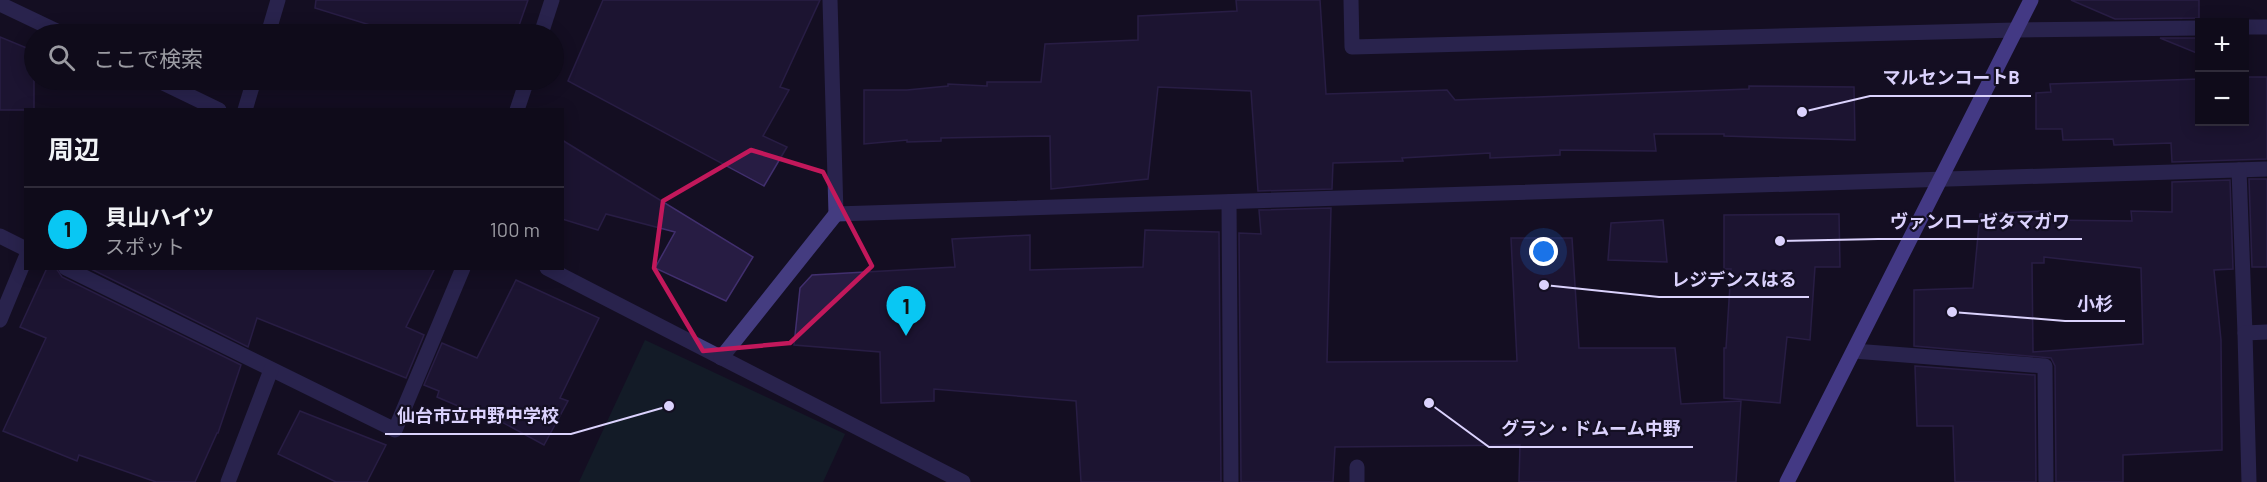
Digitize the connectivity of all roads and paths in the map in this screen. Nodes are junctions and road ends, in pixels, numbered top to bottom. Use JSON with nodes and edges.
{"nodes":[{"id":1,"x":278,"y":0,"type":"edge"},
{"id":2,"x":552,"y":0,"type":"edge"},
{"id":3,"x":830,"y":0,"type":"edge"},
{"id":4,"x":1351,"y":0,"type":"edge"},
{"id":5,"x":2031,"y":0,"type":"edge"},
{"id":6,"x":0,"y":4,"type":"edge"},
{"id":7,"x":42,"y":24,"type":"edge"},
{"id":8,"x":271,"y":24,"type":"edge"},
{"id":9,"x":544,"y":24,"type":"edge"},
{"id":10,"x":2249,"y":27,"type":"edge"},
{"id":11,"x":2267,"y":27,"type":"edge"},
{"id":12,"x":2195,"y":28,"type":"edge"},
{"id":13,"x":2016,"y":30,"type":"junction"},
{"id":14,"x":178,"y":90,"type":"edge"},
{"id":15,"x":251,"y":90,"type":"edge"},
{"id":16,"x":524,"y":90,"type":"edge"},
{"id":17,"x":215,"y":108,"type":"edge"},
{"id":18,"x":246,"y":108,"type":"edge"},
{"id":19,"x":518,"y":108,"type":"edge"},
{"id":20,"x":2267,"y":169,"type":"edge"},
{"id":21,"x":2239,"y":170,"type":"junction"},
{"id":22,"x":1941,"y":180,"type":"junction"},
{"id":23,"x":1229,"y":202,"type":"junction"},
{"id":24,"x":836,"y":214,"type":"junction"},
{"id":25,"x":0,"y":236,"type":"edge"},
{"id":26,"x":24,"y":248,"type":"edge"},
{"id":27,"x":24,"y":262,"type":"edge"},
{"id":28,"x":70,"y":270,"type":"edge"},
{"id":29,"x":462,"y":270,"type":"edge"},
{"id":30,"x":551,"y":270,"type":"edge"},
{"id":31,"x":0,"y":320,"type":"edge"},
{"id":32,"x":2267,"y":332,"type":"edge"},
{"id":33,"x":2245,"y":333,"type":"junction"},
{"id":34,"x":1854,"y":351,"type":"junction"},
{"id":35,"x":721,"y":358,"type":"junction"},
{"id":36,"x":271,"y":370,"type":"junction"},
{"id":37,"x":228,"y":482,"type":"edge"},
{"id":38,"x":963,"y":482,"type":"edge"},
{"id":39,"x":1231,"y":482,"type":"edge"},
{"id":40,"x":1787,"y":482,"type":"edge"},
{"id":41,"x":2046,"y":482,"type":"edge"},
{"id":42,"x":2249,"y":482,"type":"edge"}],
"edges":[{"from":1,"to":8,"type":"street"},
{"from":2,"to":9,"type":"street"},
{"from":3,"to":24,"type":"street"},
{"from":4,"to":13,"type":"street"},
{"from":5,"to":13,"type":"street"},
{"from":6,"to":7,"type":"street"},
{"from":10,"to":11,"type":"street"},
{"from":12,"to":13,"type":"street"},
{"from":13,"to":22,"type":"street"},
{"from":14,"to":17,"type":"street"},
{"from":15,"to":18,"type":"street"},
{"from":16,"to":19,"type":"street"},
{"from":20,"to":21,"type":"street"},
{"from":21,"to":22,"type":"street"},
{"from":21,"to":33,"type":"street"},
{"from":22,"to":23,"type":"street"},
{"from":22,"to":34,"type":"street"},
{"from":23,"to":24,"type":"street"},
{"from":23,"to":39,"type":"street"},
{"from":24,"to":35,"type":"street"},
{"from":25,"to":26,"type":"street"},
{"from":27,"to":31,"type":"street"},
{"from":28,"to":36,"type":"street"},
{"from":29,"to":36,"type":"street"},
{"from":30,"to":35,"type":"street"},
{"from":32,"to":33,"type":"street"},
{"from":33,"to":42,"type":"street"},
{"from":34,"to":40,"type":"street"},
{"from":34,"to":41,"type":"street"},
{"from":35,"to":38,"type":"street"},
{"from":36,"to":37,"type":"street"}]}
